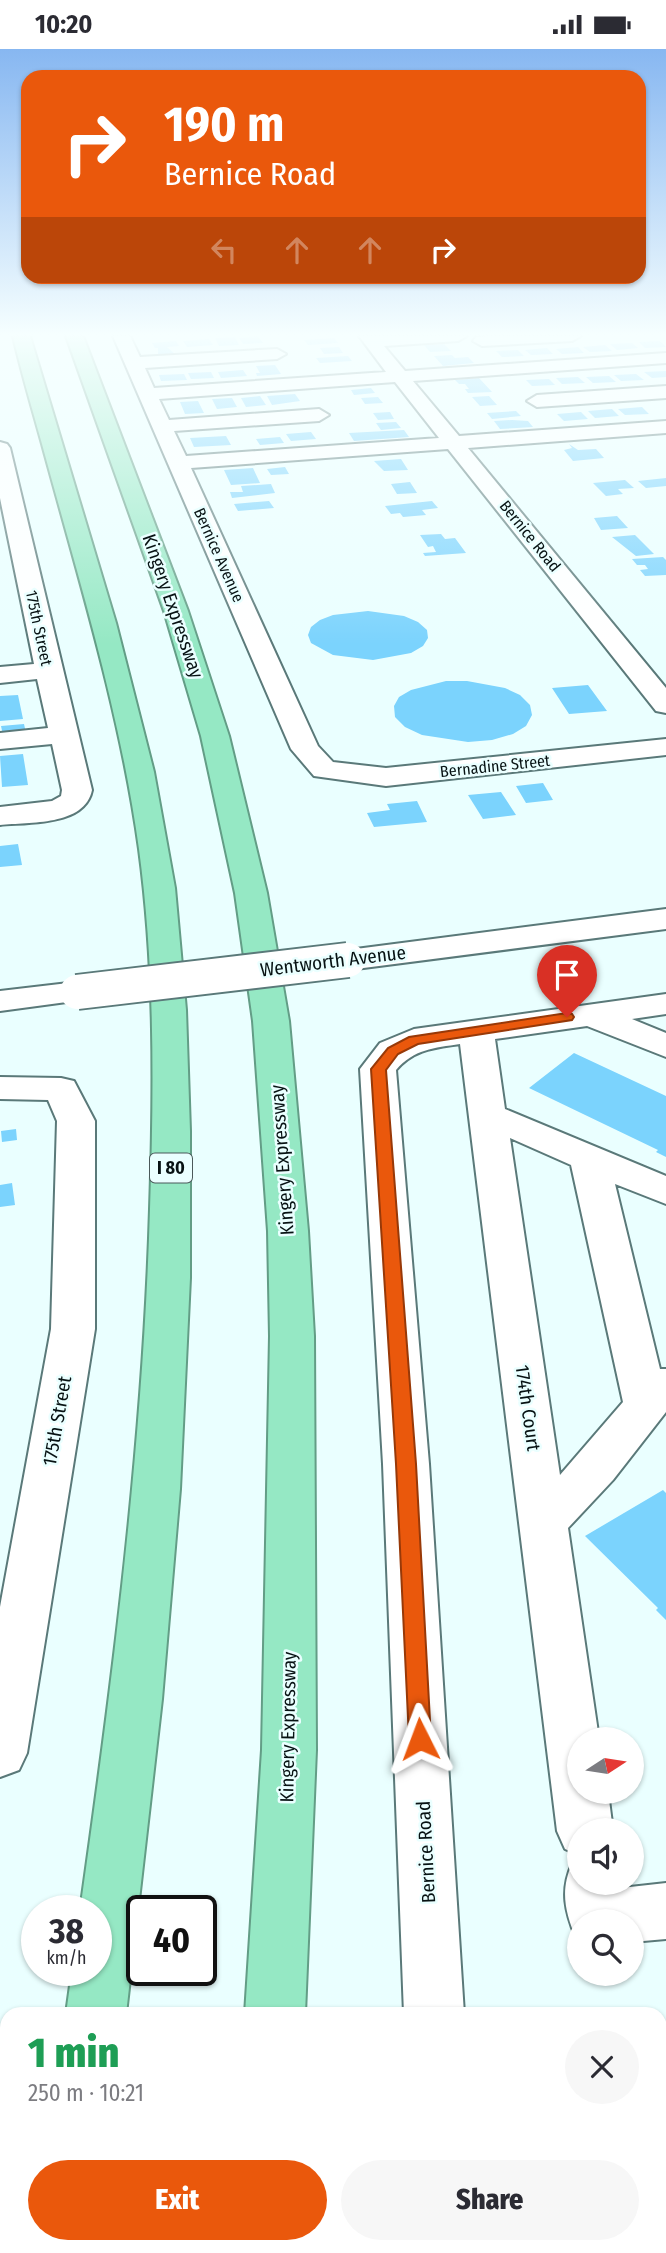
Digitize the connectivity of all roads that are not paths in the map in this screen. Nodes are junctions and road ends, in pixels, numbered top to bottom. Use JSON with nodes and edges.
{"nodes":[{"id":1,"x":51,"y":439,"type":"edge"},
{"id":2,"x":112,"y":439,"type":"edge"},
{"id":3,"x":167,"y":439,"type":"edge"},
{"id":4,"x":335,"y":439,"type":"edge"},
{"id":5,"x":451,"y":439,"type":"edge"},
{"id":6,"x":507,"y":439,"type":"edge"},
{"id":7,"x":454,"y":443,"type":"junction"},
{"id":8,"x":0,"y":448,"type":"edge"},
{"id":9,"x":343,"y":451,"type":"junction"},
{"id":10,"x":177,"y":463,"type":"junction"},
{"id":11,"x":3,"y":476,"type":"edge"},
{"id":12,"x":12,"y":564,"type":"edge"},
{"id":13,"x":48,"y":670,"type":"junction"},
{"id":14,"x":0,"y":675,"type":"edge"},
{"id":15,"x":666,"y":705,"type":"edge"},
{"id":16,"x":64,"y":735,"type":"junction"},
{"id":17,"x":0,"y":741,"type":"edge"},
{"id":18,"x":666,"y":747,"type":"edge"},
{"id":19,"x":324,"y":770,"type":"joint"},
{"id":20,"x":0,"y":816,"type":"edge"},
{"id":21,"x":666,"y":919,"type":"edge"},
{"id":22,"x":0,"y":1002,"type":"edge"},
{"id":23,"x":666,"y":1004,"type":"edge"},
{"id":24,"x":589,"y":1014,"type":"junction"},
{"id":25,"x":476,"y":1030,"type":"junction"},
{"id":26,"x":666,"y":1046,"type":"edge"},
{"id":27,"x":0,"y":1088,"type":"edge"},
{"id":28,"x":488,"y":1115,"type":"junction"},
{"id":29,"x":589,"y":1158,"type":"junction"},
{"id":30,"x":666,"y":1191,"type":"edge"},
{"id":31,"x":656,"y":1393,"type":"edge"},
{"id":32,"x":544,"y":1522,"type":"junction"},
{"id":33,"x":572,"y":1727,"type":"edge"},
{"id":34,"x":0,"y":1753,"type":"edge"},
{"id":35,"x":594,"y":1900,"type":"edge"},
{"id":36,"x":666,"y":1911,"type":"edge"},
{"id":37,"x":97,"y":2007,"type":"edge"},
{"id":38,"x":275,"y":2007,"type":"edge"},
{"id":39,"x":434,"y":2007,"type":"edge"}],
"edges":[{"from":1,"to":37,"type":"highway","number":"I 80"},
{"from":2,"to":38,"type":"highway","name":"Kingery Expressway"},
{"from":3,"to":10,"type":"street","name":"Bernice Avenue"},
{"from":4,"to":9,"type":"street"},
{"from":5,"to":7,"type":"street","name":"Bernice Road"},
{"from":6,"to":7,"type":"street"},
{"from":7,"to":9,"type":"street"},
{"from":7,"to":15,"type":"street","name":"Bernice Road"},
{"from":8,"to":11,"type":"street","name":"175th Street"},
{"from":9,"to":10,"type":"street"},
{"from":10,"to":19,"type":"street","name":"Bernice Avenue"},
{"from":11,"to":12,"type":"street","name":"175th Street"},
{"from":12,"to":13,"type":"street","name":"175th Street"},
{"from":13,"to":14,"type":"street"},
{"from":13,"to":16,"type":"street","name":"175th Street"},
{"from":16,"to":17,"type":"street"},
{"from":16,"to":20,"type":"street","name":"175th Street"},
{"from":18,"to":19,"type":"street","name":"Bernadine Street"},
{"from":21,"to":22,"type":"street","name":"Wentworth Avenue","bridge":true},
{"from":23,"to":24,"type":"street","name":"Bernice Road"},
{"from":24,"to":25,"type":"street","name":"Bernice Road"},
{"from":24,"to":26,"type":"street"},
{"from":25,"to":28,"type":"street","name":"174th Court"},
{"from":25,"to":39,"type":"street","name":"Bernice Road"},
{"from":27,"to":34,"type":"street","name":"175th Street"},
{"from":28,"to":29,"type":"street"},
{"from":28,"to":32,"type":"street","name":"174th Court"},
{"from":29,"to":30,"type":"street"},
{"from":29,"to":31,"type":"street"},
{"from":31,"to":32,"type":"street"},
{"from":32,"to":33,"type":"street","name":"174th Court"},
{"from":35,"to":36,"type":"street"}]}
